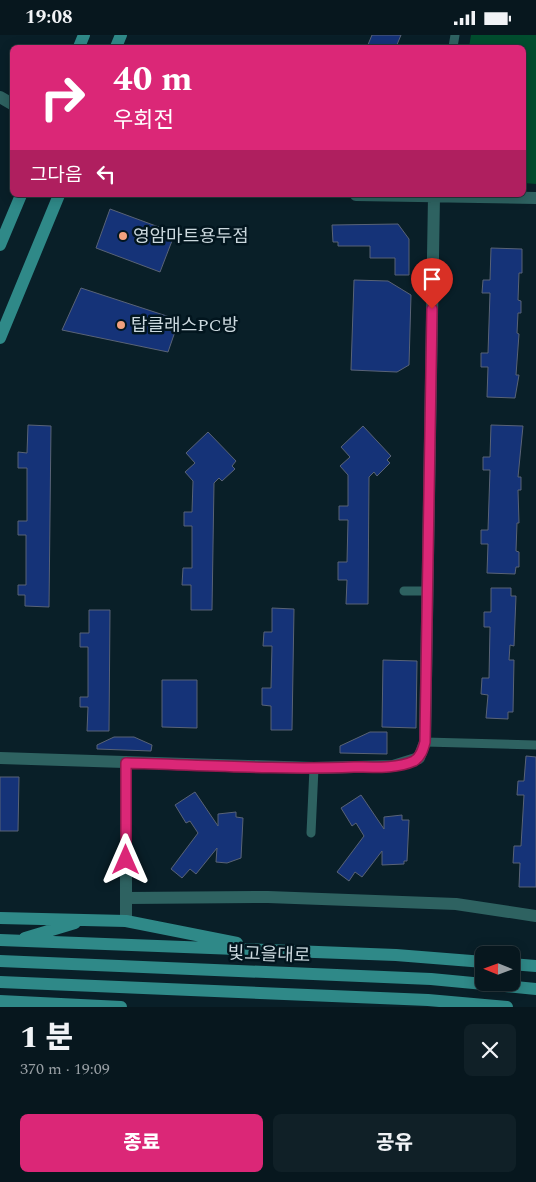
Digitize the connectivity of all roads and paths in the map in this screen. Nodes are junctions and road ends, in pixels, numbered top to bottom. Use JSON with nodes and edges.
{"nodes":[{"id":1,"x":20,"y":197,"type":"edge"},
{"id":2,"x":58,"y":197,"type":"edge"},
{"id":3,"x":434,"y":197,"type":"edge"},
{"id":4,"x":485,"y":197,"type":"edge"},
{"id":5,"x":536,"y":198,"type":"edge"},
{"id":6,"x":0,"y":245,"type":"edge"},
{"id":7,"x":0,"y":338,"type":"edge"},
{"id":8,"x":404,"y":591,"type":"dead end"},
{"id":9,"x":428,"y":591,"type":"junction"},
{"id":10,"x":425,"y":742,"type":"junction"},
{"id":11,"x":536,"y":745,"type":"edge"},
{"id":12,"x":0,"y":758,"type":"edge"},
{"id":13,"x":126,"y":763,"type":"junction"},
{"id":14,"x":314,"y":769,"type":"junction"},
{"id":15,"x":311,"y":833,"type":"dead end"},
{"id":16,"x":126,"y":899,"type":"junction"},
{"id":17,"x":536,"y":916,"type":"edge"},
{"id":18,"x":0,"y":918,"type":"edge"},
{"id":19,"x":87,"y":919,"type":"junction"},
{"id":20,"x":126,"y":921,"type":"junction"},
{"id":21,"x":0,"y":940,"type":"edge"},
{"id":22,"x":17,"y":941,"type":"junction"},
{"id":23,"x":274,"y":951,"type":"junction"},
{"id":24,"x":0,"y":961,"type":"edge"},
{"id":25,"x":475,"y":961,"type":"edge"},
{"id":26,"x":520,"y":965,"type":"edge"},
{"id":27,"x":536,"y":966,"type":"edge"},
{"id":28,"x":0,"y":982,"type":"edge"},
{"id":29,"x":536,"y":989,"type":"edge"},
{"id":30,"x":0,"y":1001,"type":"edge"},
{"id":31,"x":80,"y":1005,"type":"junction"},
{"id":32,"x":49,"y":1007,"type":"edge"},
{"id":33,"x":122,"y":1007,"type":"edge"},
{"id":34,"x":507,"y":1007,"type":"edge"}],
"edges":[{"from":1,"to":6,"type":"main road"},
{"from":2,"to":7,"type":"main road"},
{"from":3,"to":9,"type":"street"},
{"from":4,"to":5,"type":"street"},
{"from":8,"to":9,"type":"lane"},
{"from":9,"to":10,"type":"street"},
{"from":10,"to":11,"type":"lane"},
{"from":10,"to":14,"type":"street"},
{"from":12,"to":13,"type":"street"},
{"from":13,"to":14,"type":"street"},
{"from":13,"to":16,"type":"street"},
{"from":14,"to":15,"type":"lane"},
{"from":16,"to":17,"type":"street"},
{"from":16,"to":20,"type":"street"},
{"from":18,"to":19,"type":"main road"},
{"from":19,"to":20,"type":"main road"},
{"from":19,"to":22,"type":"main road"},
{"from":20,"to":23,"type":"main road"},
{"from":21,"to":22,"type":"main road"},
{"from":22,"to":23,"type":"main road"},
{"from":23,"to":25,"type":"main road"},
{"from":24,"to":29,"type":"main road","name":"빛고을대로"},
{"from":26,"to":27,"type":"main road"},
{"from":28,"to":34,"type":"main road"},
{"from":30,"to":31,"type":"main road"},
{"from":31,"to":32,"type":"main road"},
{"from":31,"to":33,"type":"main road"}]}
